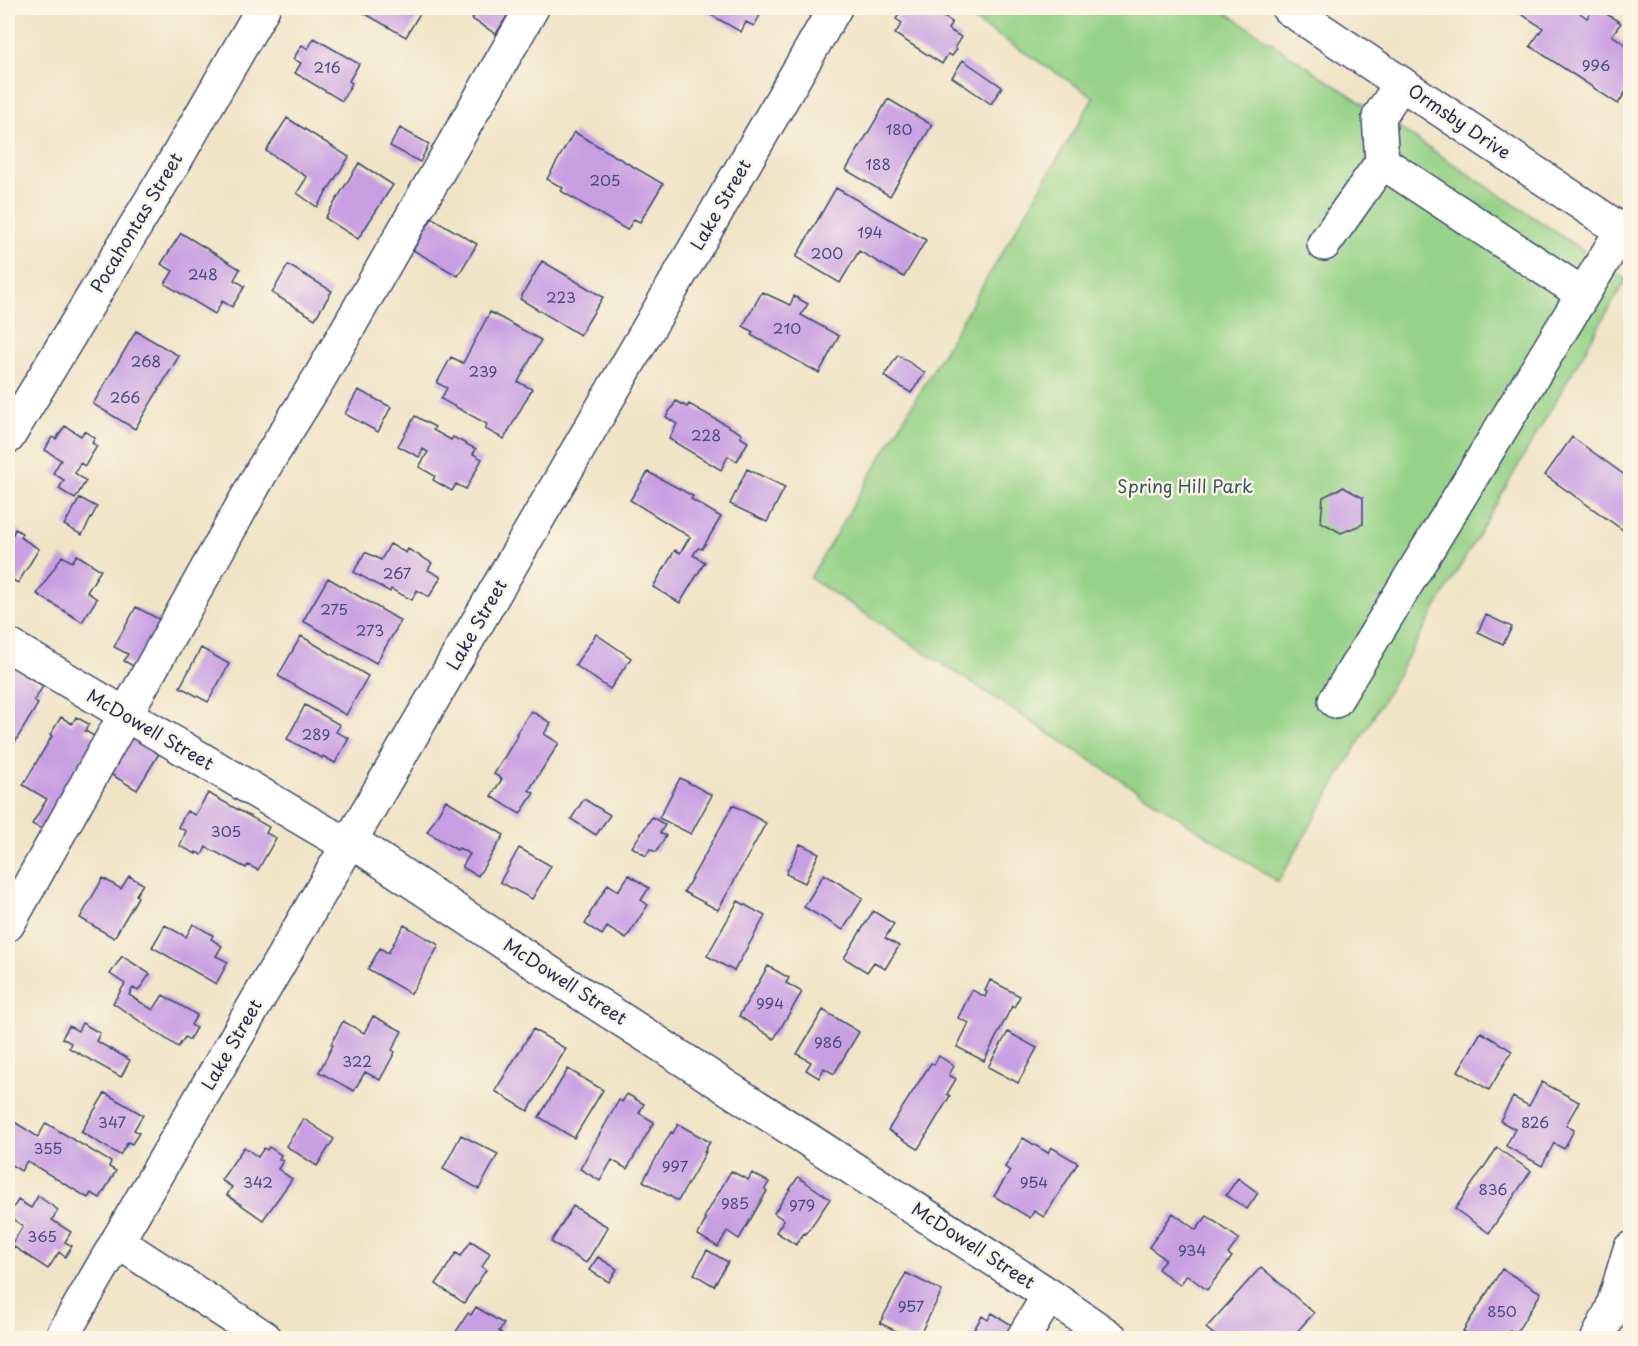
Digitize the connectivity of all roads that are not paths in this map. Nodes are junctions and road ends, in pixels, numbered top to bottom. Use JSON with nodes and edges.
{"nodes":[{"id":1,"x":263,"y":8,"type":"edge"},
{"id":2,"x":532,"y":8,"type":"edge"},
{"id":3,"x":836,"y":8,"type":"edge"},
{"id":4,"x":1288,"y":8,"type":"edge"},
{"id":5,"x":1401,"y":83,"type":"junction"},
{"id":6,"x":1382,"y":162,"type":"junction"},
{"id":7,"x":1626,"y":233,"type":"edge"},
{"id":8,"x":1324,"y":244,"type":"dead end"},
{"id":9,"x":1583,"y":294,"type":"junction"},
{"id":10,"x":8,"y":437,"type":"edge"},
{"id":11,"x":8,"y":645,"type":"edge"},
{"id":12,"x":1335,"y":700,"type":"dead end"},
{"id":13,"x":125,"y":715,"type":"junction"},
{"id":14,"x":348,"y":845,"type":"junction"},
{"id":15,"x":8,"y":924,"type":"edge"},
{"id":16,"x":118,"y":1242,"type":"junction"},
{"id":17,"x":1630,"y":1249,"type":"edge"},
{"id":18,"x":1049,"y":1295,"type":"junction"},
{"id":19,"x":61,"y":1338,"type":"edge"},
{"id":20,"x":265,"y":1338,"type":"edge"},
{"id":21,"x":1023,"y":1338,"type":"edge"},
{"id":22,"x":1111,"y":1338,"type":"edge"},
{"id":23,"x":1598,"y":1338,"type":"edge"}],
"edges":[{"from":1,"to":10,"type":"street","name":"Pocahontas Street"},
{"from":2,"to":13,"type":"street"},
{"from":3,"to":14,"type":"street","name":"Lake Street"},
{"from":4,"to":5,"type":"street","name":"Ormsby Drive"},
{"from":5,"to":6,"type":"street"},
{"from":5,"to":7,"type":"street","name":"Ormsby Drive"},
{"from":6,"to":8,"type":"street"},
{"from":6,"to":9,"type":"street"},
{"from":7,"to":9,"type":"street"},
{"from":9,"to":12,"type":"street"},
{"from":11,"to":13,"type":"street","name":"McDowell Street"},
{"from":13,"to":14,"type":"street","name":"McDowell Street"},
{"from":13,"to":15,"type":"street"},
{"from":14,"to":16,"type":"street","name":"Lake Street"},
{"from":14,"to":18,"type":"street","name":"McDowell Street"},
{"from":16,"to":19,"type":"street","name":"Lake Street"},
{"from":16,"to":20,"type":"street"},
{"from":17,"to":23,"type":"street"},
{"from":18,"to":21,"type":"street"},
{"from":18,"to":22,"type":"street","name":"McDowell Street"}]}
